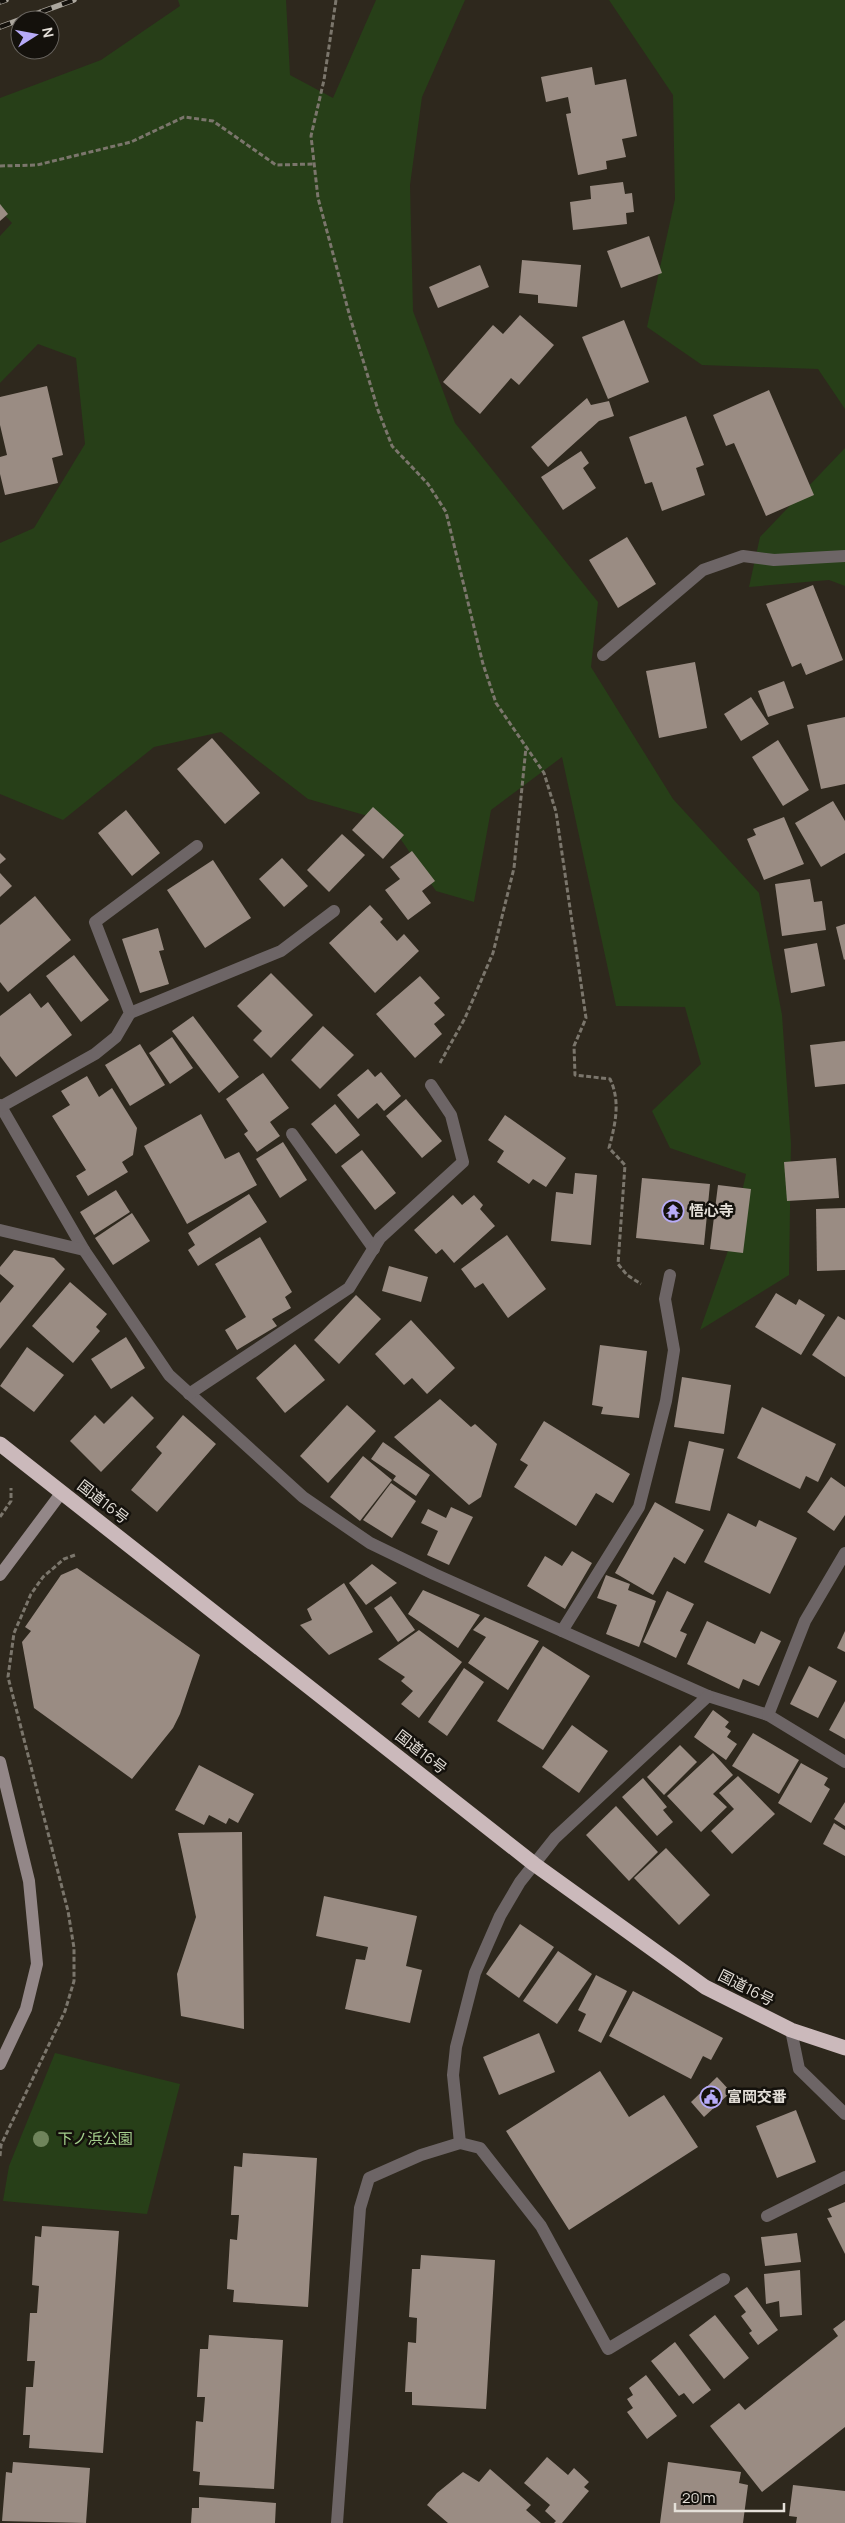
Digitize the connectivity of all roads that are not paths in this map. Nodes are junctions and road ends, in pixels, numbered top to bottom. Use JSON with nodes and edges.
{"nodes":[{"id":1,"x":845,"y":556,"type":"edge"},
{"id":2,"x":603,"y":655,"type":"dead end"},
{"id":3,"x":196,"y":846,"type":"dead end"},
{"id":4,"x":334,"y":911,"type":"dead end"},
{"id":5,"x":130,"y":1013,"type":"junction"},
{"id":6,"x":431,"y":1085,"type":"road end"},
{"id":7,"x":1,"y":1105,"type":"edge"},
{"id":8,"x":292,"y":1134,"type":"dead end"},
{"id":9,"x":0,"y":1230,"type":"edge"},
{"id":10,"x":374,"y":1249,"type":"junction"},
{"id":11,"x":84,"y":1250,"type":"junction"},
{"id":12,"x":670,"y":1275,"type":"dead end"},
{"id":13,"x":190,"y":1394,"type":"junction"},
{"id":14,"x":0,"y":1444,"type":"edge"},
{"id":15,"x":62,"y":1492,"type":"junction"},
{"id":16,"x":844,"y":1557,"type":"edge"},
{"id":17,"x":0,"y":1575,"type":"edge"},
{"id":18,"x":562,"y":1631,"type":"junction"},
{"id":19,"x":708,"y":1696,"type":"junction"},
{"id":20,"x":768,"y":1714,"type":"junction"},
{"id":21,"x":0,"y":1762,"type":"edge"},
{"id":22,"x":845,"y":1762,"type":"edge"},
{"id":23,"x":534,"y":1864,"type":"junction"},
{"id":24,"x":790,"y":2030,"type":"junction"},
{"id":25,"x":845,"y":2048,"type":"edge"},
{"id":26,"x":0,"y":2064,"type":"edge"},
{"id":27,"x":845,"y":2114,"type":"edge"},
{"id":28,"x":460,"y":2144,"type":"junction"},
{"id":29,"x":845,"y":2176,"type":"edge"},
{"id":30,"x":767,"y":2216,"type":"dead end"},
{"id":31,"x":724,"y":2279,"type":"dead end"},
{"id":32,"x":337,"y":2523,"type":"edge"}],
"edges":[{"from":1,"to":2,"type":"street"},
{"from":3,"to":5,"type":"street"},
{"from":4,"to":5,"type":"street"},
{"from":5,"to":7,"type":"street"},
{"from":6,"to":10,"type":"street"},
{"from":7,"to":11,"type":"street"},
{"from":8,"to":10,"type":"street"},
{"from":9,"to":11,"type":"street"},
{"from":10,"to":13,"type":"street"},
{"from":11,"to":13,"type":"street"},
{"from":12,"to":18,"type":"street"},
{"from":13,"to":18,"type":"street"},
{"from":14,"to":15,"type":"highway","name":"国道16号"},
{"from":15,"to":17,"type":"street"},
{"from":15,"to":23,"type":"highway","name":"国道16号"},
{"from":16,"to":20,"type":"street"},
{"from":18,"to":19,"type":"street"},
{"from":19,"to":20,"type":"street"},
{"from":19,"to":23,"type":"street"},
{"from":20,"to":22,"type":"street"},
{"from":21,"to":26,"type":"street"},
{"from":23,"to":24,"type":"highway","name":"国道16号"},
{"from":23,"to":28,"type":"street"},
{"from":24,"to":25,"type":"highway","name":"国道16号"},
{"from":24,"to":27,"type":"street"},
{"from":28,"to":31,"type":"street"},
{"from":28,"to":32,"type":"street"},
{"from":29,"to":30,"type":"street"}]}
